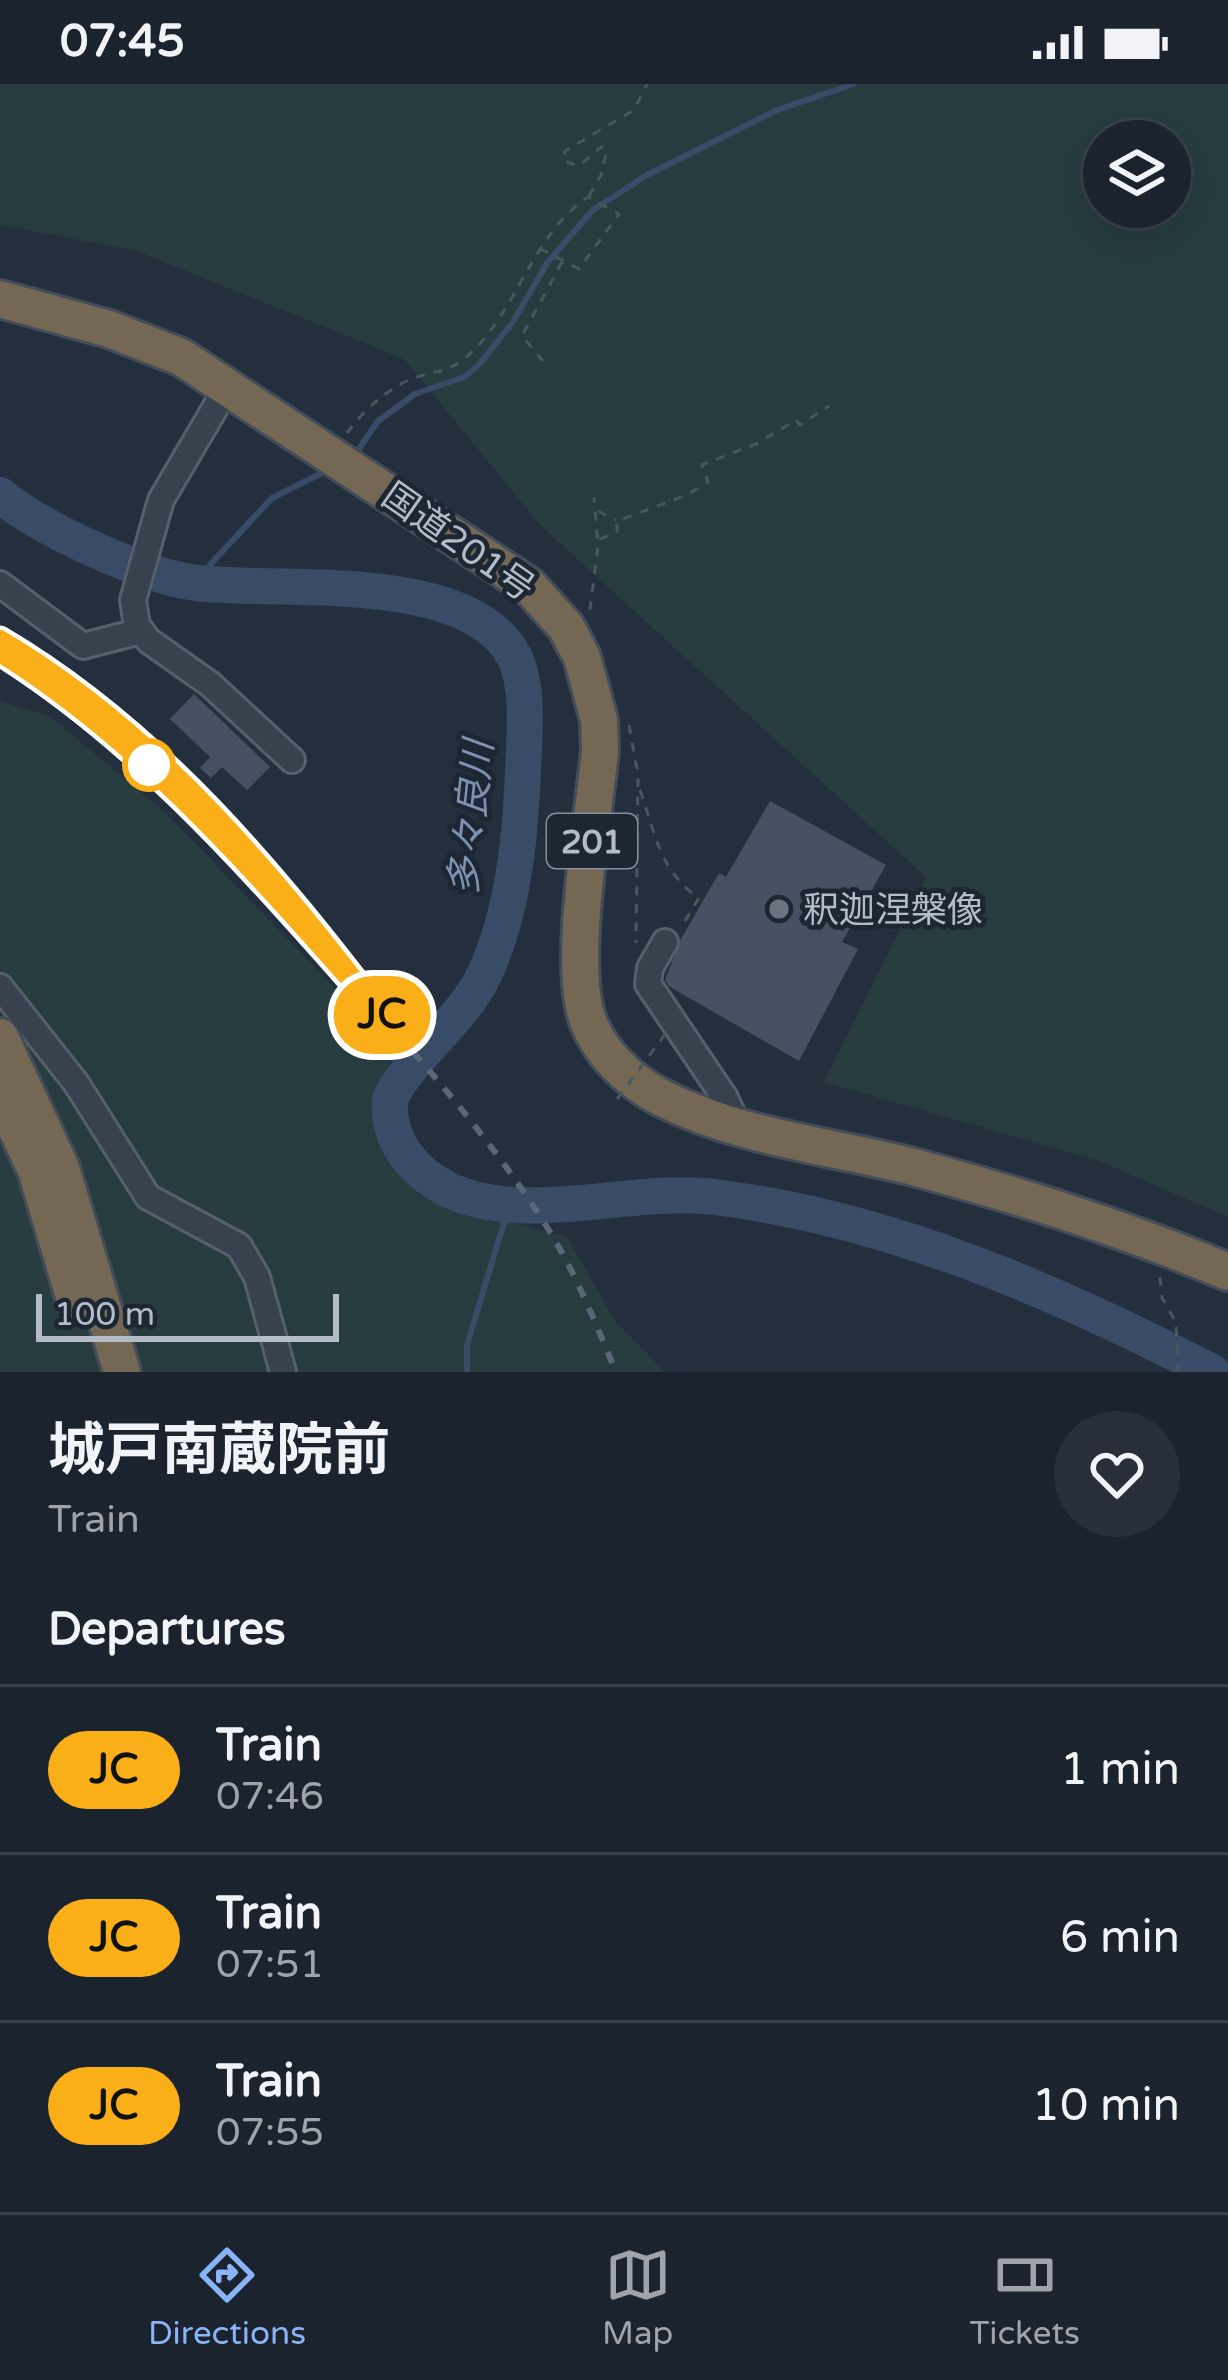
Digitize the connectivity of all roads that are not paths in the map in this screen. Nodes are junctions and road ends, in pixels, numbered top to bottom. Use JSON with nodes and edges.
{"nodes":[{"id":1,"x":0,"y":299,"type":"edge"},
{"id":2,"x":228,"y":386,"type":"junction"},
{"id":3,"x":0,"y":584,"type":"edge"},
{"id":4,"x":141,"y":631,"type":"junction"},
{"id":5,"x":292,"y":760,"type":"dead end"},
{"id":6,"x":665,"y":942,"type":"dead end"},
{"id":7,"x":0,"y":987,"type":"edge"},
{"id":8,"x":0,"y":1037,"type":"edge"},
{"id":9,"x":0,"y":1094,"type":"edge"},
{"id":10,"x":738,"y":1126,"type":"junction"},
{"id":11,"x":1228,"y":1272,"type":"edge"},
{"id":12,"x":98,"y":1372,"type":"edge"},
{"id":13,"x":122,"y":1372,"type":"edge"},
{"id":14,"x":283,"y":1372,"type":"edge"}],
"edges":[{"from":1,"to":2,"type":"highway","name":"国道201号","number":"201"},
{"from":2,"to":4,"type":"street"},
{"from":2,"to":10,"type":"highway","name":"国道201号","number":"201"},
{"from":3,"to":4,"type":"street"},
{"from":4,"to":5,"type":"street"},
{"from":6,"to":10,"type":"street"},
{"from":7,"to":14,"type":"street"},
{"from":8,"to":13,"type":"highway"},
{"from":9,"to":12,"type":"highway"},
{"from":10,"to":11,"type":"highway","name":"国道201号","number":"201"}]}
